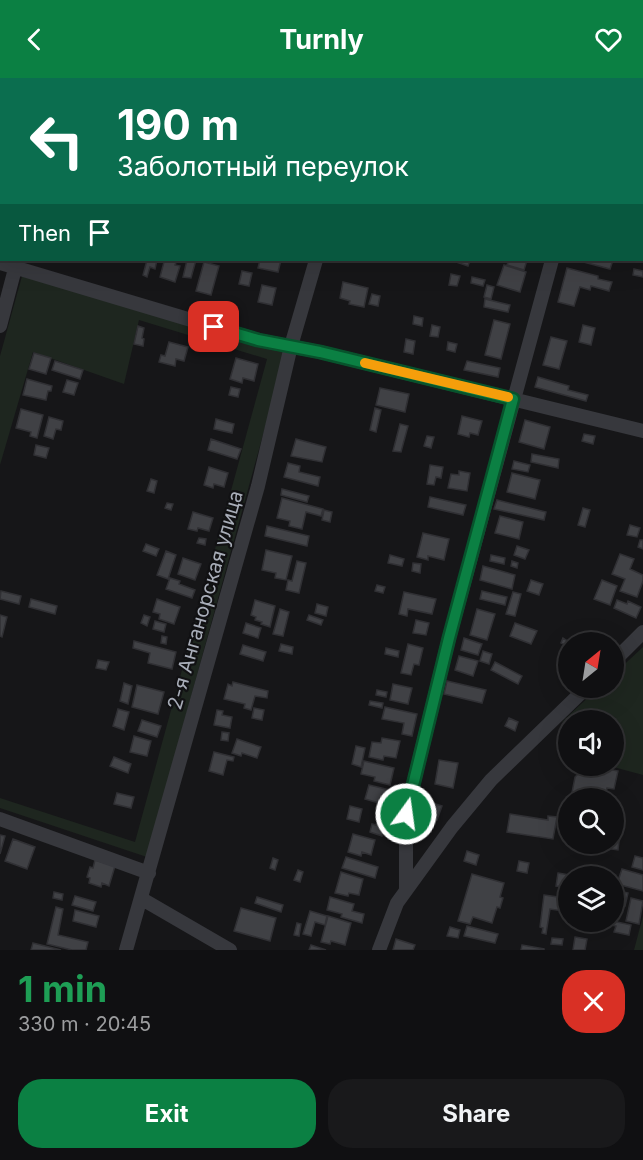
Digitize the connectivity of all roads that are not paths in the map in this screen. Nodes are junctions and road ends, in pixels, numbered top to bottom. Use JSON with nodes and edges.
{"nodes":[{"id":1,"x":316,"y":261,"type":"edge"},
{"id":2,"x":552,"y":261,"type":"edge"},
{"id":3,"x":0,"y":263,"type":"edge"},
{"id":4,"x":17,"y":264,"type":"edge"},
{"id":5,"x":0,"y":326,"type":"edge"},
{"id":6,"x":291,"y":346,"type":"junction"},
{"id":7,"x":513,"y":399,"type":"junction"},
{"id":8,"x":643,"y":431,"type":"edge"},
{"id":9,"x":643,"y":632,"type":"edge"},
{"id":10,"x":624,"y":651,"type":"edge"},
{"id":11,"x":575,"y":698,"type":"edge"},
{"id":12,"x":0,"y":819,"type":"edge"},
{"id":13,"x":149,"y":873,"type":"junction"},
{"id":14,"x":406,"y":889,"type":"junction"},
{"id":15,"x":142,"y":899,"type":"junction"},
{"id":16,"x":126,"y":950,"type":"edge"},
{"id":17,"x":230,"y":950,"type":"edge"},
{"id":18,"x":379,"y":950,"type":"edge"}],
"edges":[{"from":1,"to":6,"type":"street","name":"2-я Анганорская улица"},
{"from":2,"to":7,"type":"street"},
{"from":3,"to":4,"type":"street"},
{"from":4,"to":5,"type":"street"},
{"from":4,"to":6,"type":"street"},
{"from":6,"to":7,"type":"street"},
{"from":6,"to":13,"type":"street","name":"2-я Анганорская улица"},
{"from":7,"to":8,"type":"street"},
{"from":7,"to":14,"type":"street"},
{"from":9,"to":10,"type":"street"},
{"from":11,"to":14,"type":"street"},
{"from":12,"to":13,"type":"street"},
{"from":13,"to":15,"type":"street","name":"2-я Анганорская улица"},
{"from":14,"to":18,"type":"street"},
{"from":15,"to":16,"type":"street","name":"2-я Анганорская улица"},
{"from":15,"to":17,"type":"street"}]}
